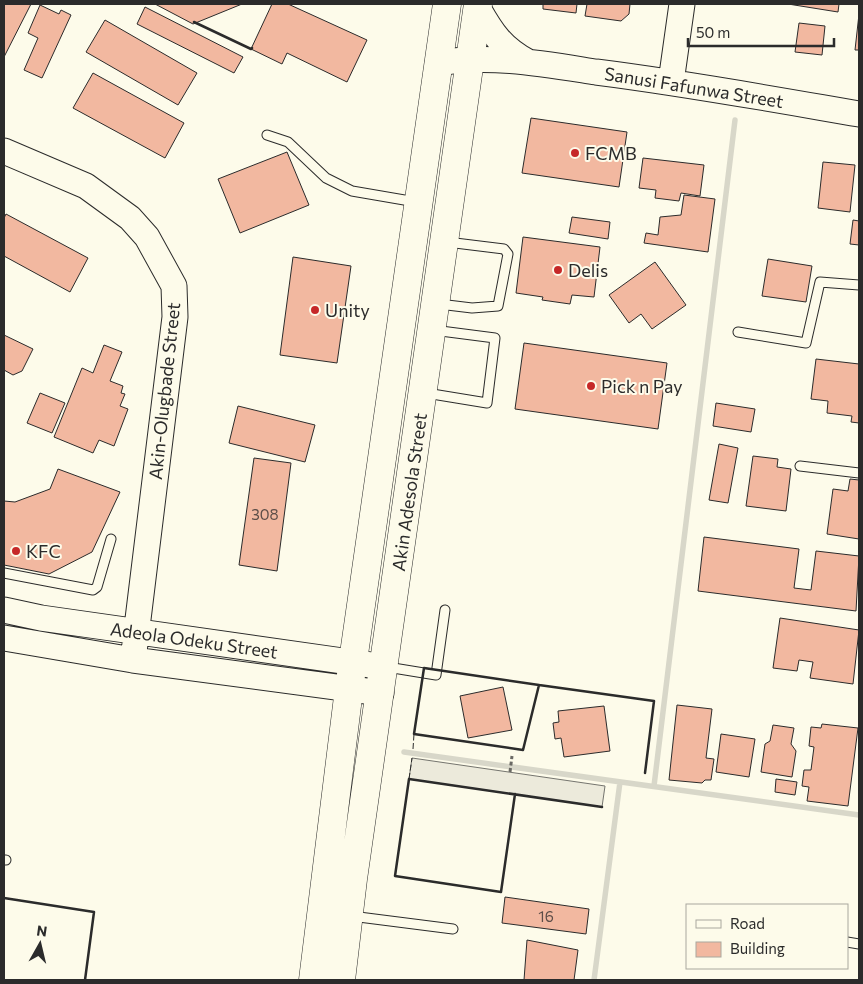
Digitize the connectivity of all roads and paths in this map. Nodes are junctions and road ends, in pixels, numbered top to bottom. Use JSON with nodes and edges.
{"nodes":[{"id":1,"x":447,"y":4,"type":"edge"},
{"id":2,"x":682,"y":4,"type":"edge"},
{"id":3,"x":478,"y":6,"type":"edge"},
{"id":4,"x":470,"y":58,"type":"junction"},
{"id":5,"x":528,"y":62,"type":"junction"},
{"id":6,"x":438,"y":63,"type":"junction"},
{"id":7,"x":671,"y":82,"type":"junction"},
{"id":8,"x":859,"y":114,"type":"edge"},
{"id":9,"x":266,"y":135,"type":"dead end"},
{"id":10,"x":4,"y":151,"type":"edge"},
{"id":11,"x":419,"y":202,"type":"junction"},
{"id":12,"x":444,"y":242,"type":"junction"},
{"id":13,"x":859,"y":285,"type":"edge"},
{"id":14,"x":436,"y":303,"type":"junction"},
{"id":15,"x":432,"y":330,"type":"junction"},
{"id":16,"x":738,"y":332,"type":"dead end"},
{"id":17,"x":423,"y":392,"type":"junction"},
{"id":18,"x":800,"y":466,"type":"dead end"},
{"id":19,"x":859,"y":472,"type":"edge"},
{"id":20,"x":111,"y":539,"type":"dead end"},
{"id":21,"x":4,"y":573,"type":"edge"},
{"id":22,"x":4,"y":610,"type":"edge"},
{"id":23,"x":445,"y":610,"type":"dead end"},
{"id":24,"x":137,"y":632,"type":"junction"},
{"id":25,"x":4,"y":638,"type":"edge"},
{"id":26,"x":133,"y":660,"type":"junction"},
{"id":27,"x":353,"y":662,"type":"junction"},
{"id":28,"x":383,"y":680,"type":"junction"},
{"id":29,"x":349,"y":689,"type":"junction"},
{"id":30,"x":512,"y":758,"type":"dead end"},
{"id":31,"x":510,"y":771,"type":"dead end"},
{"id":32,"x":349,"y":916,"type":"junction"},
{"id":33,"x":453,"y":929,"type":"dead end"},
{"id":34,"x":313,"y":980,"type":"edge"},
{"id":35,"x":341,"y":980,"type":"edge"}],
"edges":[{"from":1,"to":6,"type":"main road","name":"Akin Adesola Street"},
{"from":2,"to":7,"type":"main road"},
{"from":3,"to":4,"type":"main road","name":"Akin Adesola Street"},
{"from":3,"to":5,"type":"main road","name":"Sanusi Fafunwa Street"},
{"from":4,"to":5,"type":"main road","name":"Sanusi Fafunwa Street"},
{"from":4,"to":6,"type":"main road","name":"Sanusi Fafunwa Street"},
{"from":4,"to":12,"type":"main road","name":"Akin Adesola Street"},
{"from":5,"to":7,"type":"main road","name":"Sanusi Fafunwa Street"},
{"from":6,"to":11,"type":"main road","name":"Akin Adesola Street"},
{"from":7,"to":8,"type":"main road","name":"Sanusi Fafunwa Street"},
{"from":9,"to":11,"type":"lane"},
{"from":10,"to":24,"type":"main road","name":"Akin-Olugbade Street"},
{"from":11,"to":27,"type":"main road","name":"Akin Adesola Street"},
{"from":12,"to":14,"type":"main road","name":"Akin Adesola Street"},
{"from":12,"to":14,"type":"lane"},
{"from":13,"to":16,"type":"lane"},
{"from":14,"to":15,"type":"main road","name":"Akin Adesola Street"},
{"from":15,"to":17,"type":"main road","name":"Akin Adesola Street"},
{"from":15,"to":17,"type":"lane"},
{"from":17,"to":28,"type":"main road","name":"Akin Adesola Street"},
{"from":18,"to":19,"type":"lane"},
{"from":20,"to":21,"type":"lane"},
{"from":22,"to":24,"type":"main road","name":"Adeola Odeku Street"},
{"from":23,"to":28,"type":"lane"},
{"from":24,"to":26,"type":"main road","name":"Akin-Olugbade Street"},
{"from":24,"to":27,"type":"main road","name":"Adeola Odeku Street"},
{"from":25,"to":26,"type":"main road","name":"Adeola Odeku Street"},
{"from":26,"to":29,"type":"main road","name":"Adeola Odeku Street"},
{"from":27,"to":28,"type":"main road","name":"Adeola Odeku Street"},
{"from":27,"to":29,"type":"main road","name":"Akin Adesola Street"},
{"from":28,"to":29,"type":"main road","name":"Adeola Odeku Street"},
{"from":28,"to":32,"type":"main road","name":"Akin Adesola Street"},
{"from":29,"to":34,"type":"main road","name":"Akin Adesola Street"},
{"from":30,"to":31,"type":"path"},
{"from":32,"to":33,"type":"lane"},
{"from":32,"to":35,"type":"main road","name":"Akin Adesola Street"}]}
